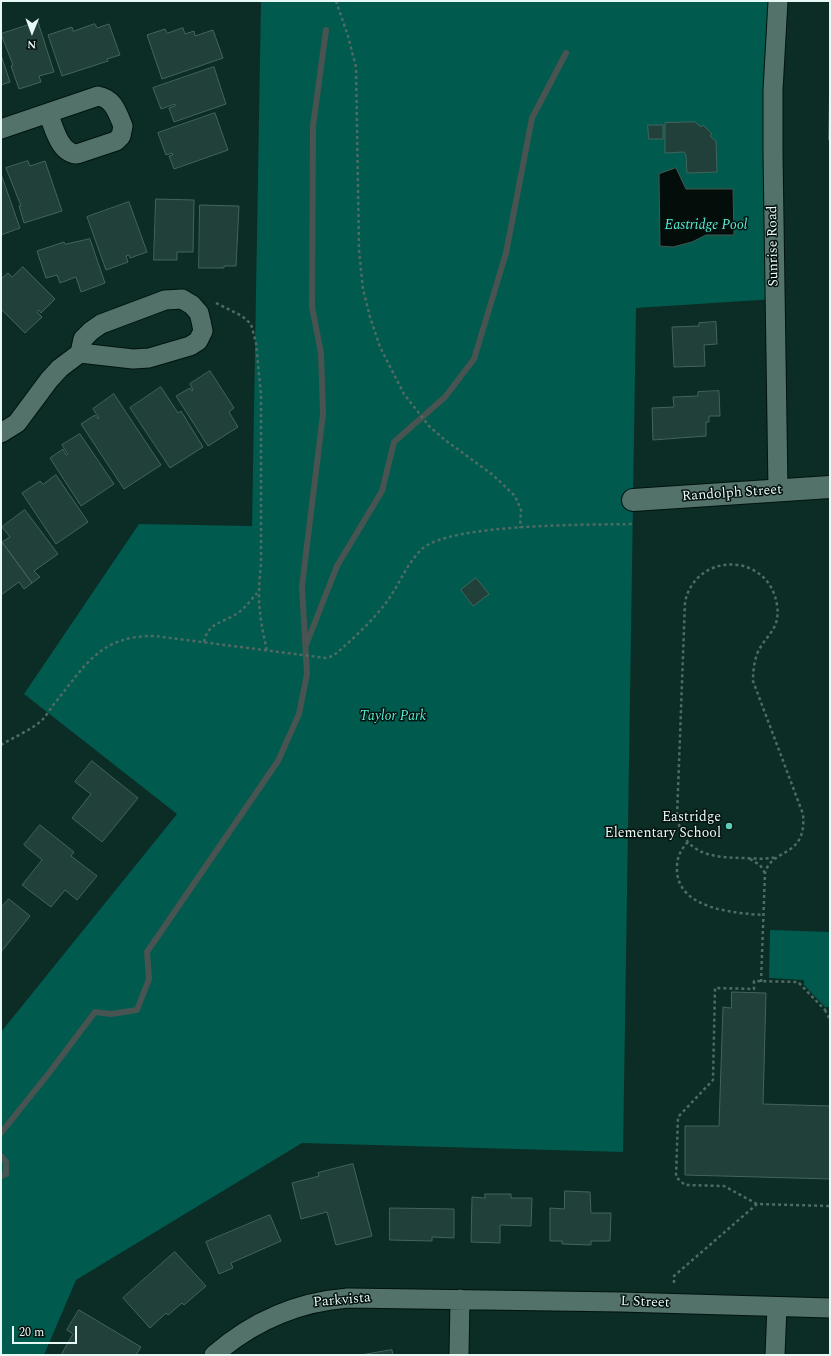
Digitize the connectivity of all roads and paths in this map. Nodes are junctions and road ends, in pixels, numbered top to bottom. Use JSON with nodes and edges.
{"nodes":[{"id":1,"x":336,"y":1,"type":"edge"},
{"id":2,"x":778,"y":1,"type":"edge"},
{"id":3,"x":48,"y":113,"type":"dead end"},
{"id":4,"x":1,"y":129,"type":"edge"},
{"id":5,"x":216,"y":302,"type":"dead end"},
{"id":6,"x":80,"y":353,"type":"junction"},
{"id":7,"x":1,"y":432,"type":"edge"},
{"id":8,"x":830,"y":487,"type":"edge"},
{"id":9,"x":778,"y":491,"type":"junction"},
{"id":10,"x":633,"y":500,"type":"dead end"},
{"id":11,"x":634,"y":524,"type":"dead end"},
{"id":12,"x":520,"y":528,"type":"junction"},
{"id":13,"x":258,"y":592,"type":"junction"},
{"id":14,"x":204,"y":642,"type":"junction"},
{"id":15,"x":267,"y":651,"type":"junction"},
{"id":16,"x":1,"y":745,"type":"edge"},
{"id":17,"x":688,"y":842,"type":"junction"},
{"id":18,"x":777,"y":857,"type":"junction"},
{"id":19,"x":748,"y":858,"type":"junction"},
{"id":20,"x":765,"y":873,"type":"junction"},
{"id":21,"x":763,"y":915,"type":"junction"},
{"id":22,"x":761,"y":982,"type":"junction"},
{"id":23,"x":825,"y":1010,"type":"junction"},
{"id":24,"x":830,"y":1010,"type":"edge"},
{"id":25,"x":830,"y":1020,"type":"edge"},
{"id":26,"x":757,"y":1204,"type":"junction"},
{"id":27,"x":830,"y":1206,"type":"edge"},
{"id":28,"x":674,"y":1290,"type":"dead end"},
{"id":29,"x":460,"y":1299,"type":"junction"},
{"id":30,"x":776,"y":1307,"type":"junction"},
{"id":31,"x":830,"y":1308,"type":"edge"},
{"id":32,"x":214,"y":1355,"type":"edge"},
{"id":33,"x":459,"y":1355,"type":"edge"},
{"id":34,"x":776,"y":1355,"type":"edge"}],
"edges":[{"from":1,"to":12,"type":"path"},
{"from":2,"to":9,"type":"street","name":"Sunrise Road"},
{"from":3,"to":4,"type":"street"},
{"from":5,"to":13,"type":"path"},
{"from":6,"to":6,"type":"street"},
{"from":6,"to":7,"type":"street"},
{"from":8,"to":9,"type":"street","name":"Randolph Street"},
{"from":9,"to":10,"type":"street","name":"Randolph Street"},
{"from":11,"to":12,"type":"path"},
{"from":12,"to":15,"type":"path"},
{"from":13,"to":14,"type":"path"},
{"from":13,"to":15,"type":"path"},
{"from":14,"to":15,"type":"path"},
{"from":14,"to":16,"type":"path"},
{"from":17,"to":18,"type":"path"},
{"from":17,"to":19,"type":"path"},
{"from":17,"to":21,"type":"path"},
{"from":18,"to":19,"type":"path"},
{"from":18,"to":20,"type":"path"},
{"from":19,"to":20,"type":"path"},
{"from":20,"to":21,"type":"path"},
{"from":21,"to":22,"type":"path"},
{"from":22,"to":23,"type":"path"},
{"from":22,"to":26,"type":"path"},
{"from":23,"to":24,"type":"path"},
{"from":23,"to":25,"type":"path"},
{"from":26,"to":27,"type":"path"},
{"from":26,"to":28,"type":"path"},
{"from":29,"to":30,"type":"street","name":"L Street"},
{"from":29,"to":32,"type":"street","name":"Parkvista"},
{"from":29,"to":33,"type":"street"},
{"from":30,"to":31,"type":"street","name":"L Street"},
{"from":30,"to":34,"type":"street"}]}
